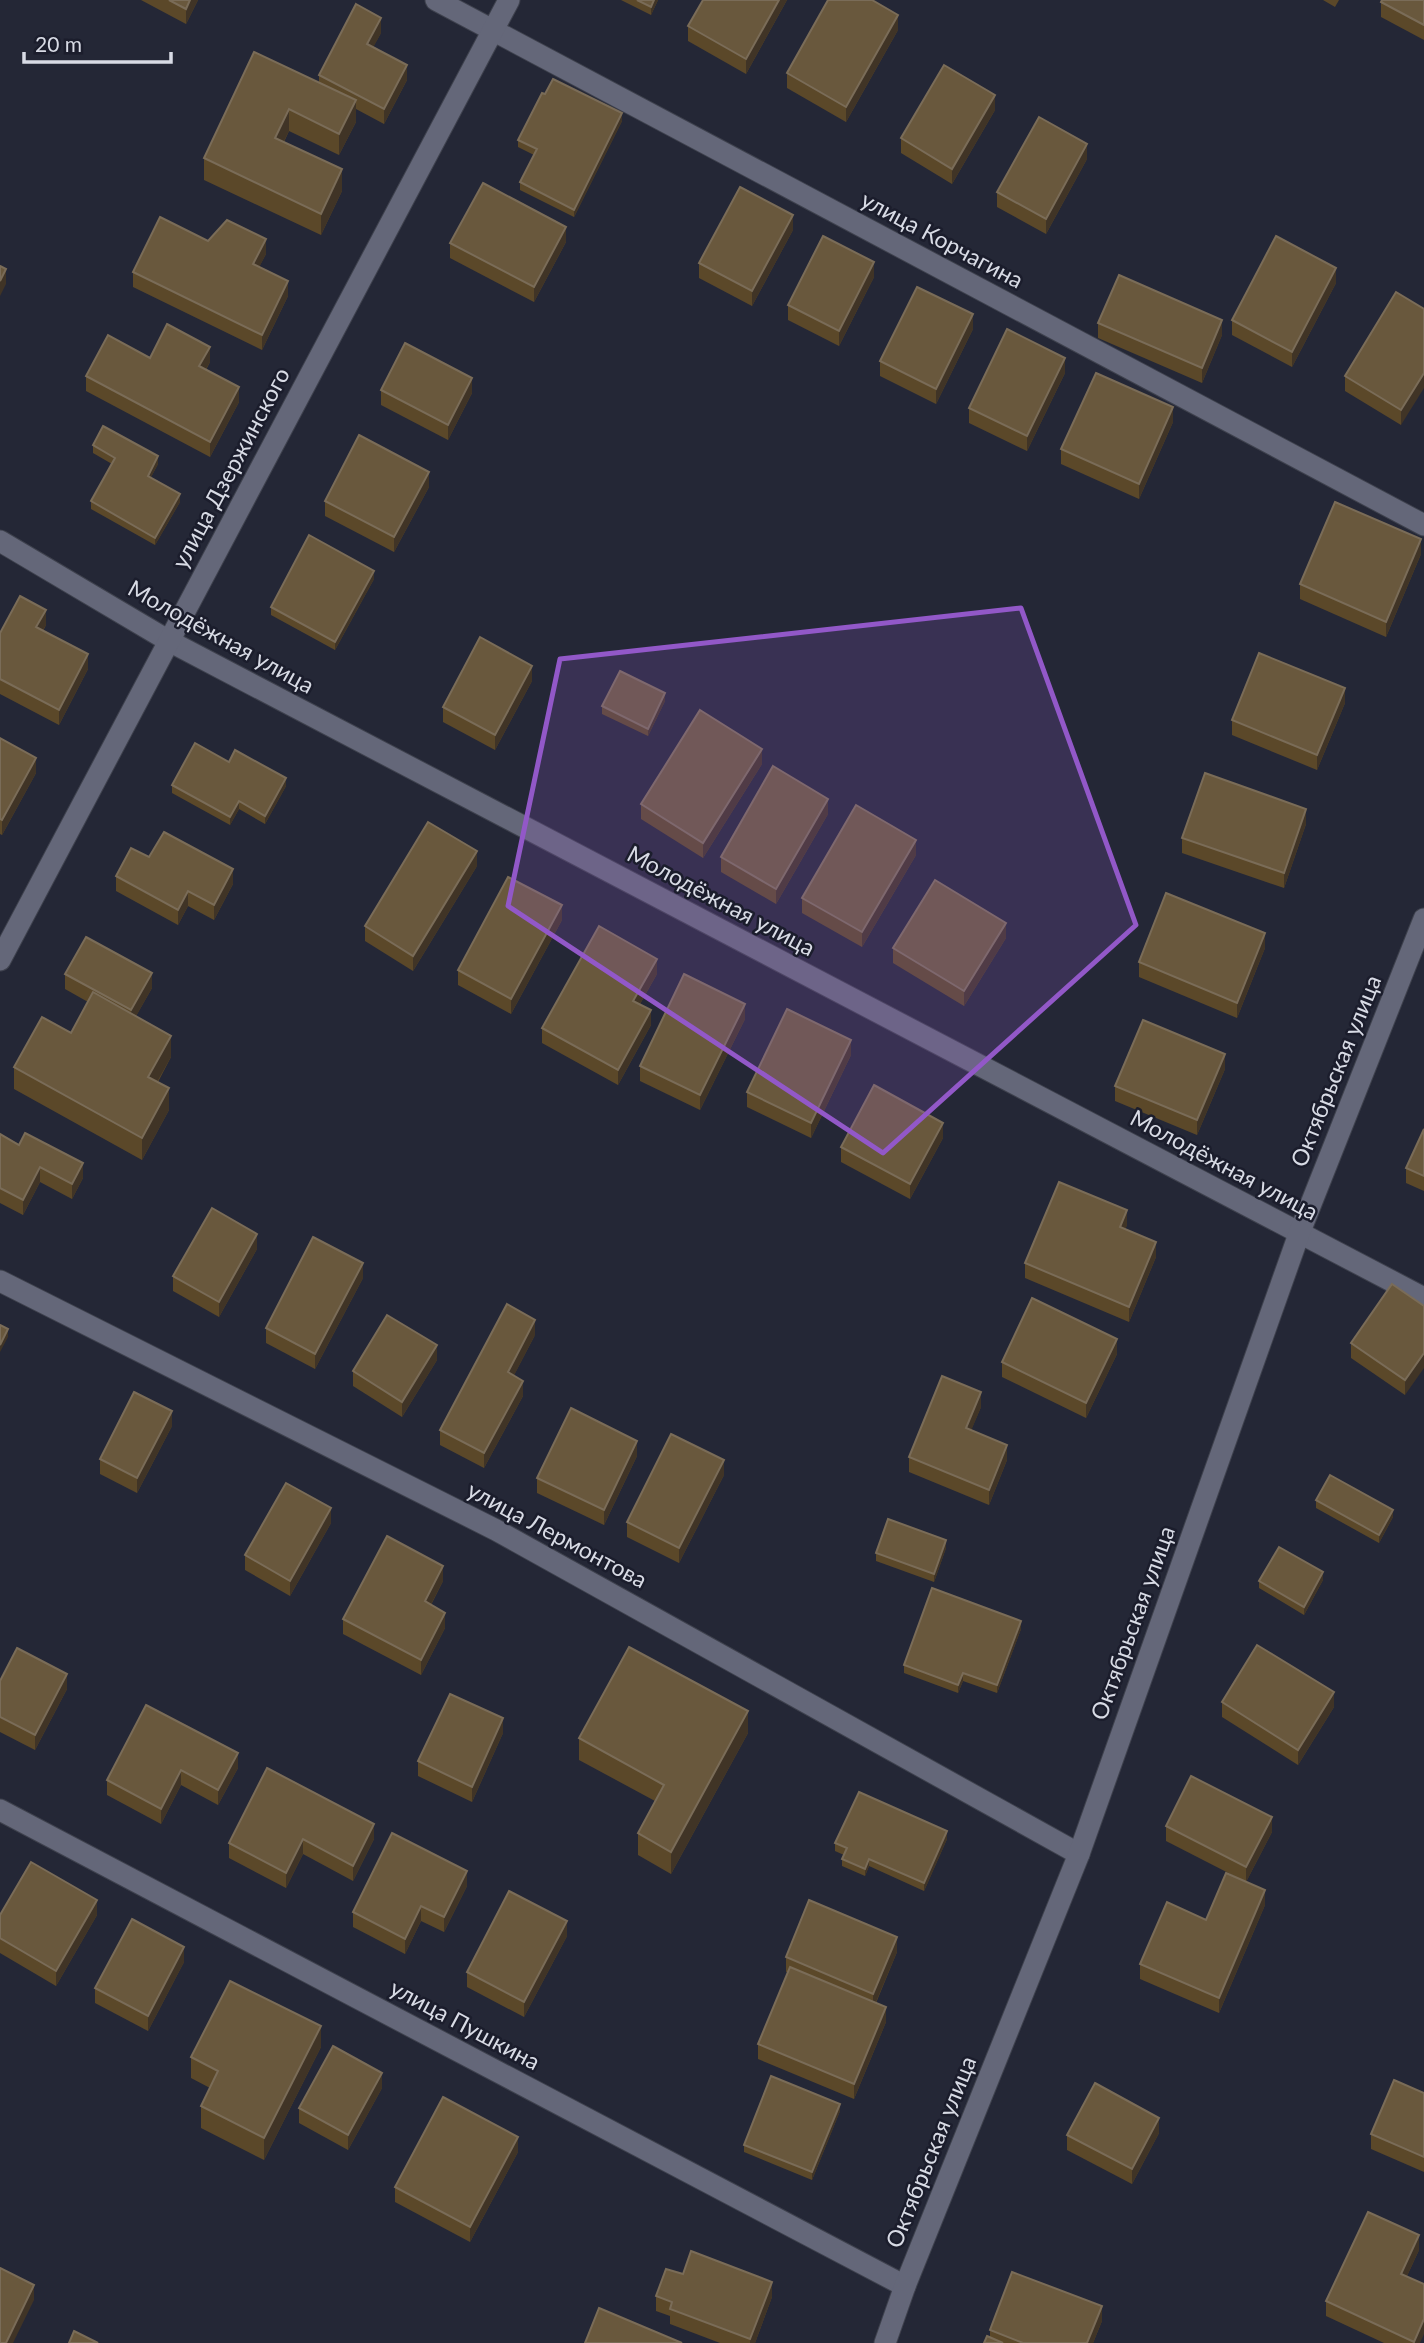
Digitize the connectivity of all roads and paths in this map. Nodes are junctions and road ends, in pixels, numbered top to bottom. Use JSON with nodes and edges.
{"nodes":[{"id":1,"x":436,"y":0,"type":"edge"},
{"id":2,"x":509,"y":0,"type":"edge"},
{"id":3,"x":492,"y":30,"type":"junction"},
{"id":4,"x":1424,"y":525,"type":"edge"},
{"id":5,"x":0,"y":541,"type":"edge"},
{"id":6,"x":169,"y":641,"type":"junction"},
{"id":7,"x":1424,"y":919,"type":"edge"},
{"id":8,"x":0,"y":960,"type":"edge"},
{"id":9,"x":1299,"y":1234,"type":"junction"},
{"id":10,"x":0,"y":1281,"type":"edge"},
{"id":11,"x":1424,"y":1298,"type":"edge"},
{"id":12,"x":0,"y":1810,"type":"edge"},
{"id":13,"x":1079,"y":1854,"type":"junction"},
{"id":14,"x":905,"y":2286,"type":"junction"},
{"id":15,"x":885,"y":2343,"type":"edge"}],
"edges":[{"from":1,"to":3,"type":"street","name":"улица Корчагина"},
{"from":2,"to":3,"type":"street","name":"улица Дзержинского"},
{"from":3,"to":4,"type":"street","name":"улица Корчагина"},
{"from":3,"to":6,"type":"street","name":"улица Дзержинского"},
{"from":5,"to":6,"type":"street","name":"Молодёжная улица"},
{"from":6,"to":8,"type":"street","name":"улица Дзержинского"},
{"from":6,"to":9,"type":"street","name":"Молодёжная улица"},
{"from":7,"to":9,"type":"street","name":"Октябрьская улица"},
{"from":9,"to":11,"type":"street","name":"Молодёжная улица"},
{"from":9,"to":13,"type":"street","name":"Октябрьская улица"},
{"from":10,"to":13,"type":"street","name":"улица Лермонтова"},
{"from":12,"to":14,"type":"street","name":"улица Пушкина"},
{"from":13,"to":14,"type":"street","name":"Октябрьская улица"},
{"from":14,"to":15,"type":"street","name":"Октябрьская улица"}]}
